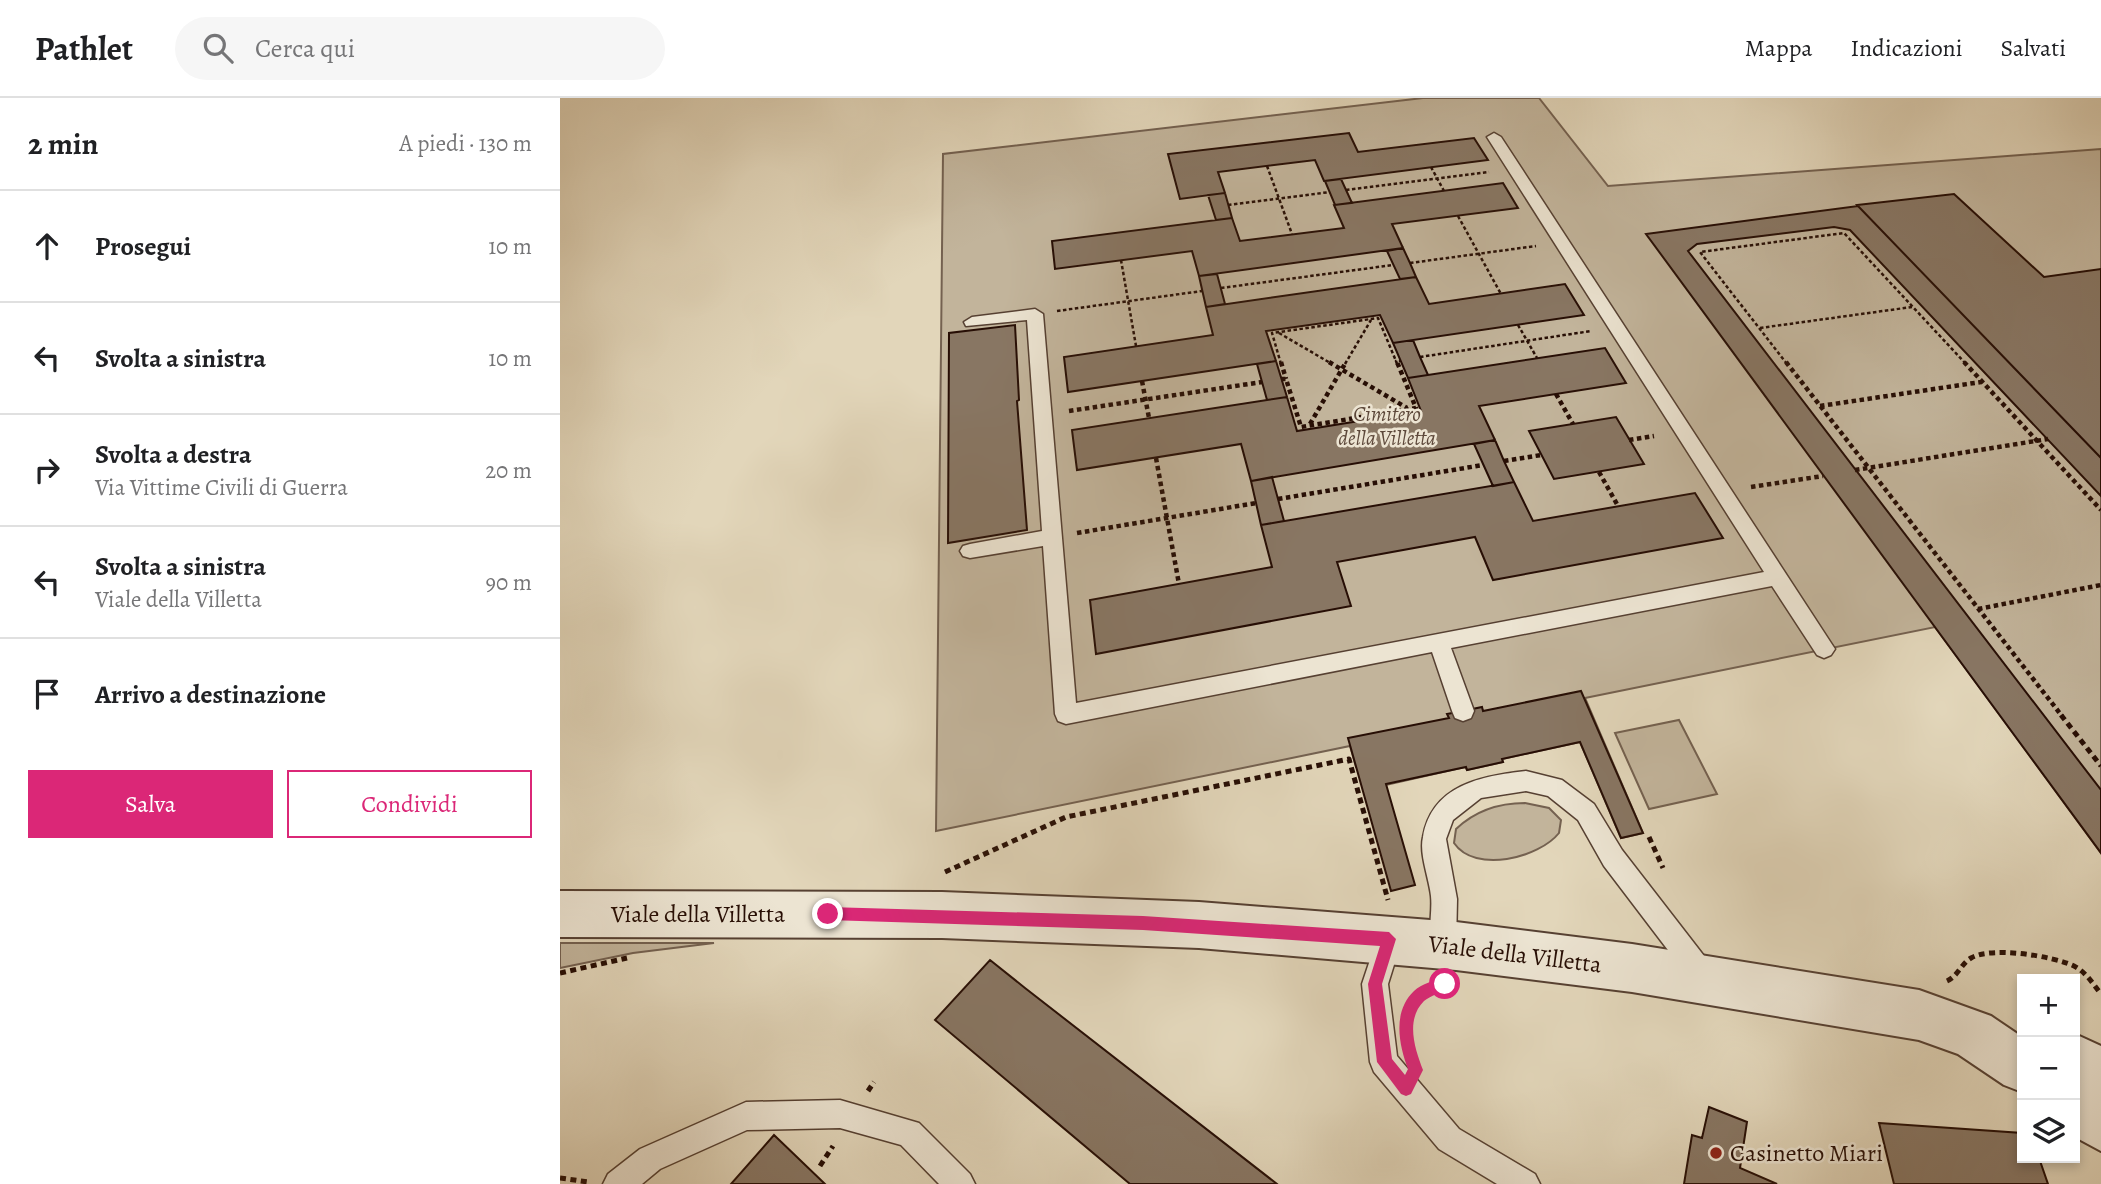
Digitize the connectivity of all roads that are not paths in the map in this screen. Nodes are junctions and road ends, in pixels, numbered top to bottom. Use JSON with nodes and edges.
{"nodes":[{"id":1,"x":1494,"y":137,"type":"dead end"},
{"id":2,"x":972,"y":322,"type":"dead end"},
{"id":3,"x":1053,"y":537,"type":"junction"},
{"id":4,"x":970,"y":551,"type":"dead end"},
{"id":5,"x":1777,"y":577,"type":"junction"},
{"id":6,"x":1439,"y":643,"type":"junction"},
{"id":7,"x":1824,"y":649,"type":"dead end"},
{"id":8,"x":1463,"y":711,"type":"dead end"},
{"id":9,"x":560,"y":914,"type":"edge"},
{"id":10,"x":1389,"y":922,"type":"junction"},
{"id":11,"x":1439,"y":966,"type":"junction"},
{"id":12,"x":1706,"y":979,"type":"junction"},
{"id":13,"x":1961,"y":1028,"type":"junction"},
{"id":14,"x":2017,"y":1038,"type":"edge"},
{"id":15,"x":2080,"y":1062,"type":"edge"},
{"id":16,"x":2017,"y":1064,"type":"edge"},
{"id":17,"x":2101,"y":1075,"type":"edge"},
{"id":18,"x":2080,"y":1108,"type":"edge"},
{"id":19,"x":2101,"y":1125,"type":"edge"},
{"id":20,"x":618,"y":1184,"type":"edge"},
{"id":21,"x":960,"y":1184,"type":"edge"},
{"id":22,"x":1525,"y":1184,"type":"edge"}],
"edges":[{"from":1,"to":5,"type":"lane"},
{"from":2,"to":3,"type":"lane"},
{"from":3,"to":4,"type":"lane"},
{"from":3,"to":6,"type":"lane"},
{"from":5,"to":6,"type":"lane"},
{"from":5,"to":7,"type":"lane"},
{"from":6,"to":8,"type":"lane"},
{"from":9,"to":10,"type":"street","name":"Viale della Villetta"},
{"from":10,"to":11,"type":"street","name":"Viale della Villetta"},
{"from":10,"to":22,"type":"lane"},
{"from":11,"to":12,"type":"street","name":"Viale della Villetta"},
{"from":11,"to":12,"type":"lane"},
{"from":12,"to":13,"type":"street","name":"Viale della Villetta"},
{"from":13,"to":14,"type":"street","name":"Viale della Villetta"},
{"from":13,"to":16,"type":"street","name":"Viale della Villetta"},
{"from":15,"to":17,"type":"street"},
{"from":18,"to":19,"type":"street"},
{"from":20,"to":21,"type":"lane"}]}
